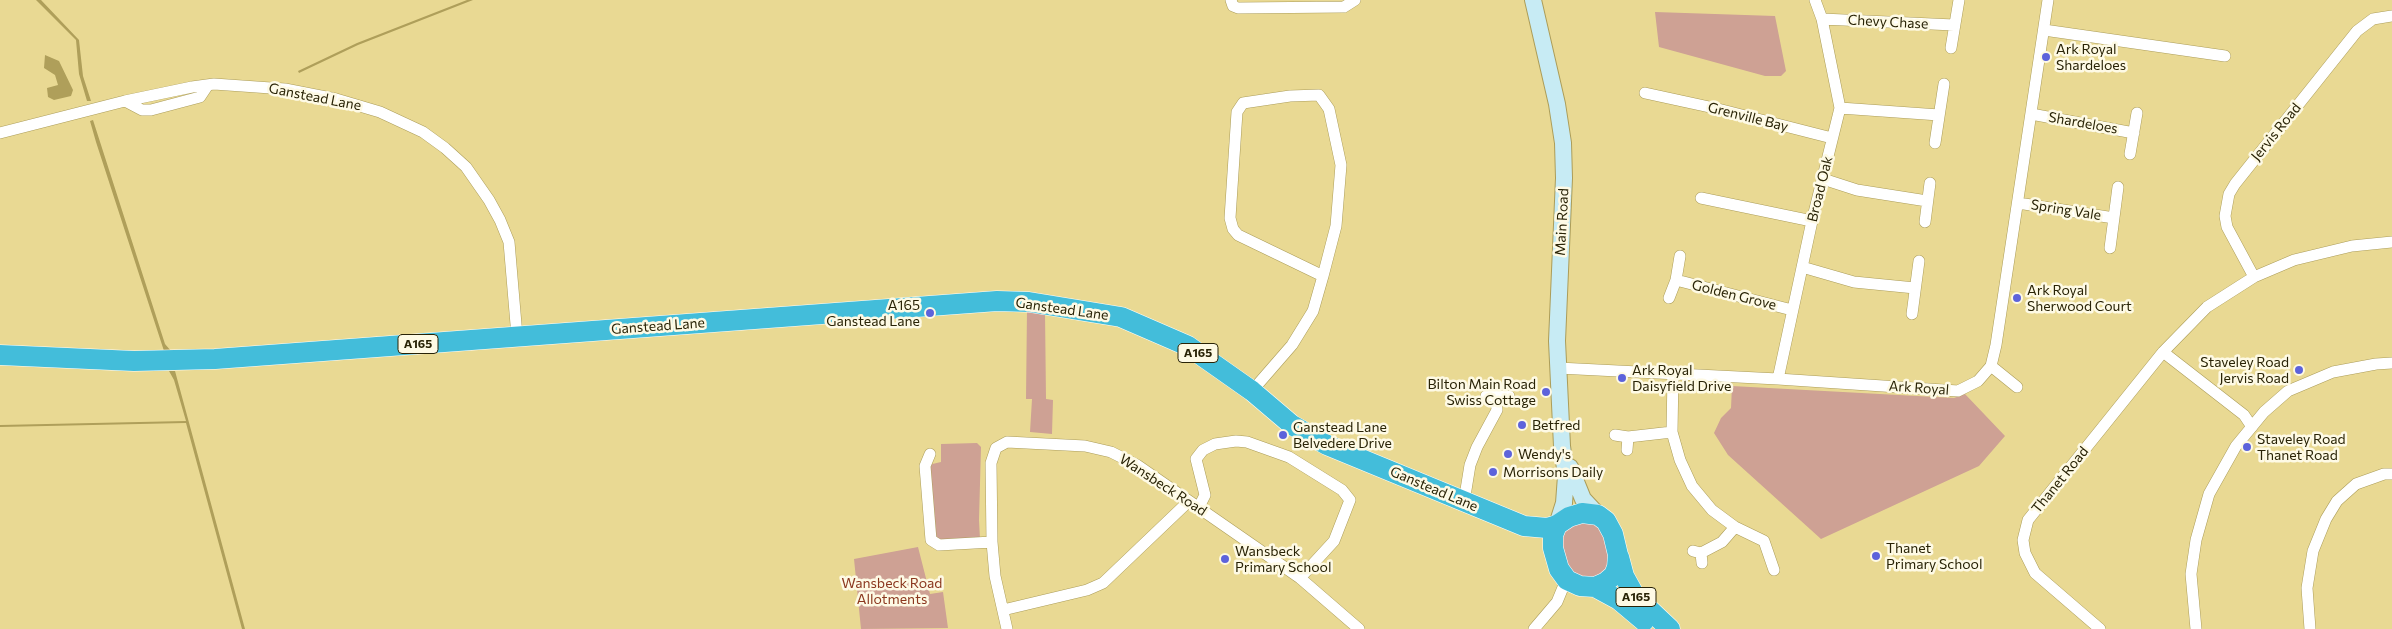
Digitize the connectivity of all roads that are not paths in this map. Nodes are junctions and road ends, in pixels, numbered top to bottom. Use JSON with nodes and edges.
{"nodes":[{"id":1,"x":1231,"y":0,"type":"edge"},
{"id":2,"x":1355,"y":0,"type":"edge"},
{"id":3,"x":1533,"y":0,"type":"edge"},
{"id":4,"x":1815,"y":0,"type":"edge"},
{"id":5,"x":1959,"y":0,"type":"edge"},
{"id":6,"x":2048,"y":0,"type":"edge"},
{"id":7,"x":2392,"y":16,"type":"edge"},
{"id":8,"x":1822,"y":19,"type":"junction"},
{"id":9,"x":1954,"y":25,"type":"junction"},
{"id":10,"x":2044,"y":30,"type":"junction"},
{"id":11,"x":1950,"y":48,"type":"dead end"},
{"id":12,"x":2212,"y":66,"type":"dead end"},
{"id":13,"x":1944,"y":84,"type":"dead end"},
{"id":14,"x":1645,"y":93,"type":"dead end"},
{"id":15,"x":1840,"y":108,"type":"junction"},
{"id":16,"x":2137,"y":113,"type":"dead end"},
{"id":17,"x":2032,"y":114,"type":"junction"},
{"id":18,"x":1939,"y":115,"type":"junction"},
{"id":19,"x":0,"y":133,"type":"edge"},
{"id":20,"x":2134,"y":133,"type":"junction"},
{"id":21,"x":1832,"y":138,"type":"junction"},
{"id":22,"x":1935,"y":143,"type":"dead end"},
{"id":23,"x":2130,"y":154,"type":"dead end"},
{"id":24,"x":1823,"y":179,"type":"junction"},
{"id":25,"x":1930,"y":183,"type":"dead end"},
{"id":26,"x":2118,"y":187,"type":"dead end"},
{"id":27,"x":1927,"y":201,"type":"junction"},
{"id":28,"x":1708,"y":203,"type":"dead end"},
{"id":29,"x":2018,"y":203,"type":"junction"},
{"id":30,"x":2114,"y":218,"type":"junction"},
{"id":31,"x":1812,"y":221,"type":"junction"},
{"id":32,"x":1925,"y":222,"type":"dead end"},
{"id":33,"x":2392,"y":242,"type":"edge"},
{"id":34,"x":2110,"y":248,"type":"dead end"},
{"id":35,"x":1680,"y":256,"type":"dead end"},
{"id":36,"x":1919,"y":261,"type":"dead end"},
{"id":37,"x":1802,"y":267,"type":"junction"},
{"id":38,"x":1323,"y":276,"type":"junction"},
{"id":39,"x":2254,"y":277,"type":"junction"},
{"id":40,"x":1676,"y":280,"type":"junction"},
{"id":41,"x":1915,"y":288,"type":"junction"},
{"id":42,"x":1669,"y":298,"type":"dead end"},
{"id":43,"x":1792,"y":310,"type":"junction"},
{"id":44,"x":1912,"y":314,"type":"dead end"},
{"id":45,"x":517,"y":336,"type":"junction"},
{"id":46,"x":2163,"y":352,"type":"junction"},
{"id":47,"x":0,"y":355,"type":"edge"},
{"id":48,"x":2392,"y":363,"type":"edge"},
{"id":49,"x":1991,"y":366,"type":"junction"},
{"id":50,"x":1558,"y":368,"type":"junction"},
{"id":51,"x":1673,"y":375,"type":"junction"},
{"id":52,"x":1778,"y":379,"type":"junction"},
{"id":53,"x":2017,"y":387,"type":"dead end"},
{"id":54,"x":1252,"y":390,"type":"junction"},
{"id":55,"x":1509,"y":396,"type":"dead end"},
{"id":56,"x":2252,"y":427,"type":"junction"},
{"id":57,"x":1672,"y":432,"type":"junction"},
{"id":58,"x":1615,"y":435,"type":"dead end"},
{"id":59,"x":1628,"y":436,"type":"junction"},
{"id":60,"x":1562,"y":446,"type":"junction"},
{"id":61,"x":1627,"y":450,"type":"dead end"},
{"id":62,"x":930,"y":454,"type":"dead end"},
{"id":63,"x":2392,"y":474,"type":"edge"},
{"id":64,"x":1189,"y":501,"type":"junction"},
{"id":65,"x":1464,"y":502,"type":"junction"},
{"id":66,"x":1199,"y":507,"type":"junction"},
{"id":67,"x":1598,"y":515,"type":"junction"},
{"id":68,"x":1557,"y":525,"type":"junction"},
{"id":69,"x":1524,"y":526,"type":"junction"},
{"id":70,"x":1735,"y":527,"type":"junction"},
{"id":71,"x":992,"y":542,"type":"junction"},
{"id":72,"x":1618,"y":555,"type":"junction"},
{"id":73,"x":1698,"y":556,"type":"dead end"},
{"id":74,"x":1558,"y":565,"type":"junction"},
{"id":75,"x":1774,"y":570,"type":"dead end"},
{"id":76,"x":1300,"y":578,"type":"junction"},
{"id":77,"x":1593,"y":587,"type":"junction"},
{"id":78,"x":1557,"y":602,"type":"junction"},
{"id":79,"x":1003,"y":610,"type":"junction"},
{"id":80,"x":1007,"y":629,"type":"edge"},
{"id":81,"x":1358,"y":629,"type":"edge"},
{"id":82,"x":1534,"y":629,"type":"edge"},
{"id":83,"x":1653,"y":629,"type":"edge"},
{"id":84,"x":1670,"y":629,"type":"edge"},
{"id":85,"x":2100,"y":629,"type":"edge"},
{"id":86,"x":2196,"y":629,"type":"edge"},
{"id":87,"x":2310,"y":629,"type":"edge"}],
"edges":[{"from":1,"to":2,"type":"street"},
{"from":3,"to":50,"type":"main road","name":"Main Road"},
{"from":4,"to":8,"type":"street","name":"Broad Oak"},
{"from":5,"to":9,"type":"street"},
{"from":6,"to":10,"type":"street"},
{"from":7,"to":39,"type":"street","name":"Jervis Road"},
{"from":8,"to":9,"type":"street","name":"Chevy Chase"},
{"from":8,"to":15,"type":"street","name":"Broad Oak"},
{"from":9,"to":11,"type":"street"},
{"from":10,"to":12,"type":"street"},
{"from":10,"to":17,"type":"street"},
{"from":13,"to":18,"type":"street"},
{"from":14,"to":21,"type":"street","name":"Grenville Bay"},
{"from":15,"to":18,"type":"street"},
{"from":15,"to":21,"type":"street","name":"Broad Oak"},
{"from":16,"to":20,"type":"street","name":"Shardeloes"},
{"from":17,"to":20,"type":"street","name":"Shardeloes"},
{"from":17,"to":29,"type":"street"},
{"from":18,"to":22,"type":"street"},
{"from":19,"to":45,"type":"street","name":"Ganstead Lane"},
{"from":20,"to":23,"type":"street","name":"Shardeloes"},
{"from":21,"to":24,"type":"street","name":"Broad Oak"},
{"from":24,"to":27,"type":"street"},
{"from":24,"to":31,"type":"street","name":"Broad Oak"},
{"from":25,"to":27,"type":"street"},
{"from":26,"to":30,"type":"street","name":"Spring Vale"},
{"from":27,"to":32,"type":"street"},
{"from":28,"to":31,"type":"street"},
{"from":29,"to":30,"type":"street","name":"Spring Vale"},
{"from":29,"to":49,"type":"street"},
{"from":30,"to":34,"type":"street","name":"Spring Vale"},
{"from":31,"to":37,"type":"street","name":"Broad Oak"},
{"from":33,"to":39,"type":"street","name":"Thanet Road"},
{"from":35,"to":40,"type":"street","name":"Golden Grove"},
{"from":36,"to":41,"type":"street"},
{"from":37,"to":41,"type":"street"},
{"from":37,"to":43,"type":"street","name":"Broad Oak"},
{"from":38,"to":38,"type":"street"},
{"from":38,"to":54,"type":"street"},
{"from":39,"to":46,"type":"street","name":"Thanet Road"},
{"from":40,"to":42,"type":"street","name":"Golden Grove"},
{"from":40,"to":43,"type":"street","name":"Golden Grove"},
{"from":41,"to":44,"type":"street"},
{"from":43,"to":52,"type":"street","name":"Broad Oak"},
{"from":45,"to":47,"type":"highway","name":"Ganstead Lane","number":"A165"},
{"from":45,"to":54,"type":"highway","name":"Ganstead Lane","number":"A165"},
{"from":46,"to":56,"type":"street"},
{"from":46,"to":85,"type":"street","name":"Thanet Road"},
{"from":48,"to":56,"type":"street"},
{"from":49,"to":52,"type":"street","name":"Ark Royal"},
{"from":49,"to":53,"type":"street"},
{"from":50,"to":51,"type":"street","name":"Ark Royal"},
{"from":50,"to":60,"type":"main road","name":"Main Road"},
{"from":51,"to":52,"type":"street","name":"Ark Royal"},
{"from":51,"to":57,"type":"street"},
{"from":54,"to":65,"type":"highway","name":"Ganstead Lane","number":"A165"},
{"from":55,"to":65,"type":"street"},
{"from":56,"to":86,"type":"street"},
{"from":57,"to":59,"type":"street"},
{"from":57,"to":70,"type":"street"},
{"from":58,"to":59,"type":"street"},
{"from":59,"to":61,"type":"street"},
{"from":60,"to":67,"type":"main road","name":"Main Road"},
{"from":60,"to":68,"type":"main road","name":"Main Road"},
{"from":62,"to":71,"type":"street"},
{"from":63,"to":87,"type":"street"},
{"from":64,"to":66,"type":"street","name":"Wansbeck Road"},
{"from":64,"to":71,"type":"street","name":"Wansbeck Road"},
{"from":64,"to":79,"type":"street"},
{"from":65,"to":69,"type":"highway","name":"Ganstead Lane","number":"A165"},
{"from":66,"to":76,"type":"street","name":"Wansbeck Road"},
{"from":66,"to":76,"type":"street"},
{"from":67,"to":68,"type":"highway","number":"A165"},
{"from":67,"to":72,"type":"highway","number":"A165"},
{"from":68,"to":69,"type":"highway","name":"Ganstead Lane","number":"A165"},
{"from":68,"to":74,"type":"highway"},
{"from":69,"to":74,"type":"highway","name":"Ganstead Lane","number":"A165"},
{"from":70,"to":73,"type":"street"},
{"from":70,"to":75,"type":"street"},
{"from":71,"to":79,"type":"street","name":"Wansbeck Road"},
{"from":72,"to":77,"type":"highway","number":"A165"},
{"from":72,"to":84,"type":"highway","number":"A165"},
{"from":74,"to":77,"type":"highway","number":"A165"},
{"from":74,"to":78,"type":"street"},
{"from":76,"to":81,"type":"street","name":"Wansbeck Road"},
{"from":77,"to":78,"type":"street"},
{"from":77,"to":83,"type":"highway","number":"A165"},
{"from":78,"to":82,"type":"street"},
{"from":79,"to":80,"type":"street","name":"Wansbeck Road"}]}
